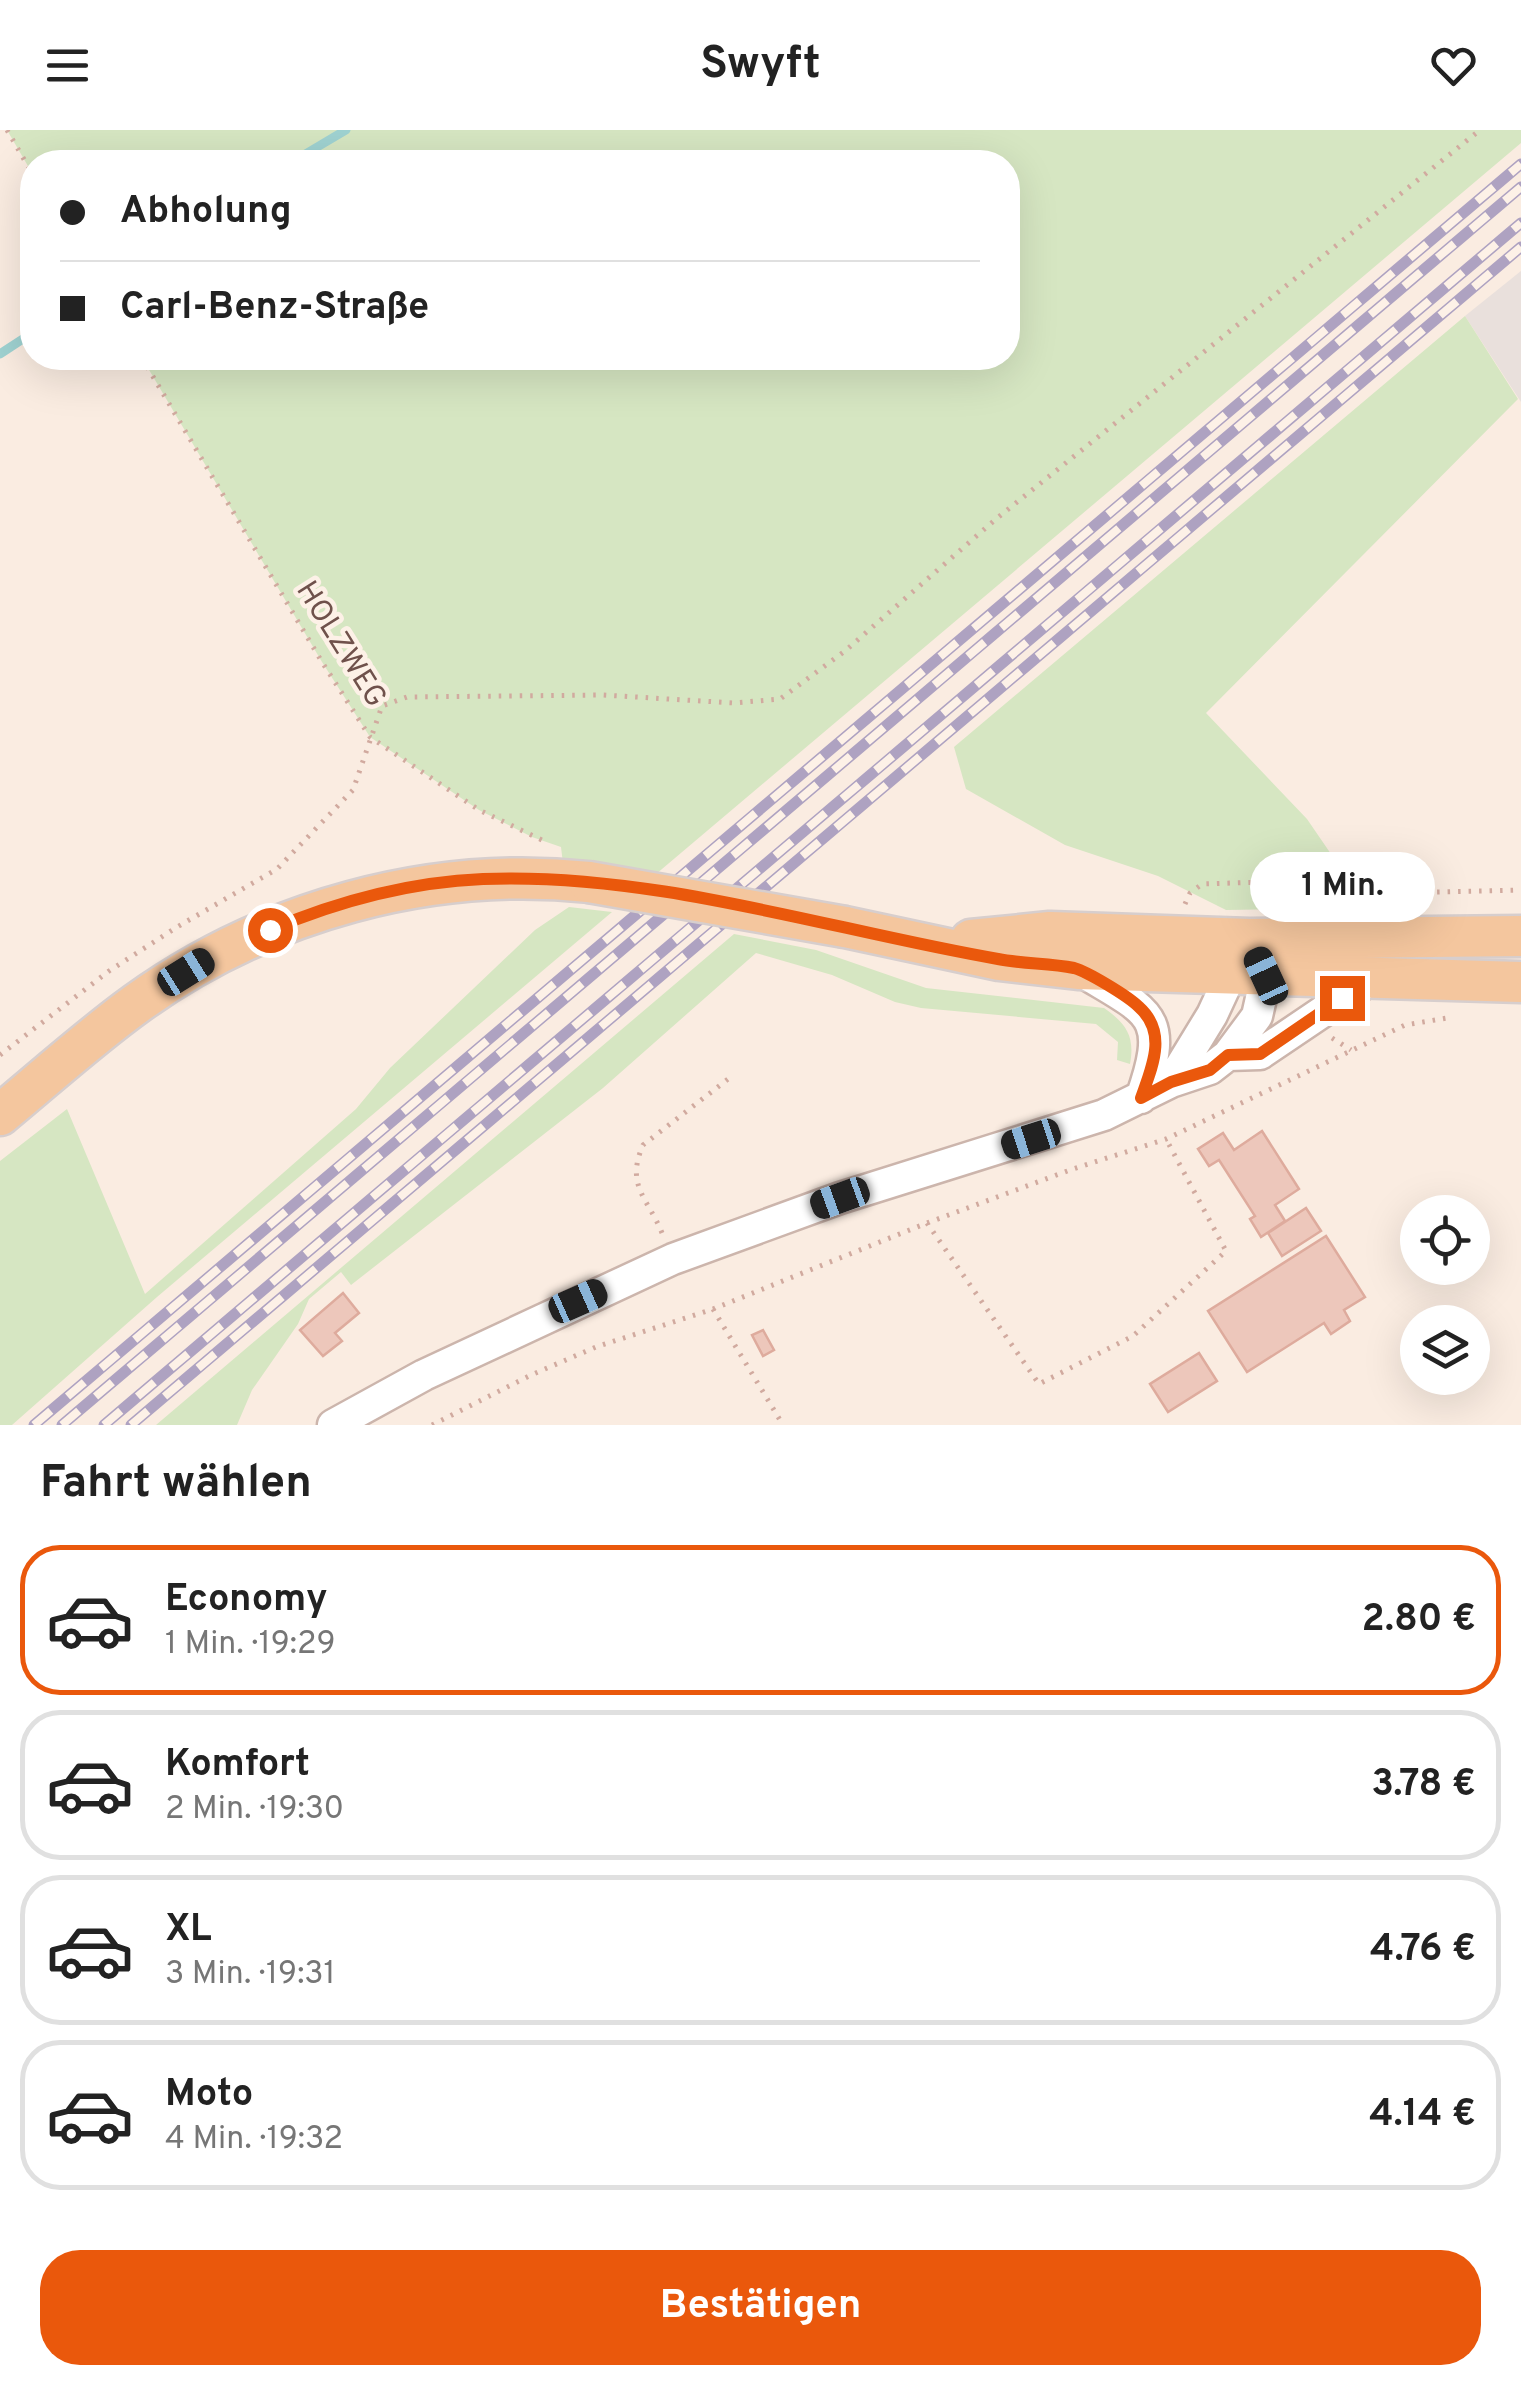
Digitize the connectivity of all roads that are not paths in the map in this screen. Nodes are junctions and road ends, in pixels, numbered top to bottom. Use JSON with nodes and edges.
{"nodes":[{"id":1,"x":1521,"y":936,"type":"edge"},
{"id":2,"x":1249,"y":938,"type":"junction"},
{"id":3,"x":931,"y":944,"type":"junction"},
{"id":4,"x":1078,"y":969,"type":"junction"},
{"id":5,"x":1248,"y":976,"type":"junction"},
{"id":6,"x":1371,"y":979,"type":"junction"},
{"id":7,"x":1521,"y":982,"type":"edge"},
{"id":8,"x":1228,"y":1055,"type":"junction"},
{"id":9,"x":1171,"y":1082,"type":"junction"},
{"id":10,"x":1141,"y":1098,"type":"junction"},
{"id":11,"x":0,"y":1115,"type":"edge"},
{"id":12,"x":334,"y":1425,"type":"edge"}],
"edges":[{"from":1,"to":2,"type":"main road"},
{"from":2,"to":3,"type":"main road"},
{"from":2,"to":5,"type":"street"},
{"from":3,"to":4,"type":"main road"},
{"from":3,"to":11,"type":"main road","bridge":true},
{"from":4,"to":5,"type":"main road"},
{"from":4,"to":10,"type":"street"},
{"from":5,"to":6,"type":"main road"},
{"from":5,"to":8,"type":"street"},
{"from":5,"to":9,"type":"street"},
{"from":6,"to":7,"type":"main road"},
{"from":6,"to":8,"type":"street"},
{"from":8,"to":9,"type":"street"},
{"from":9,"to":10,"type":"street"},
{"from":10,"to":12,"type":"street"}]}
